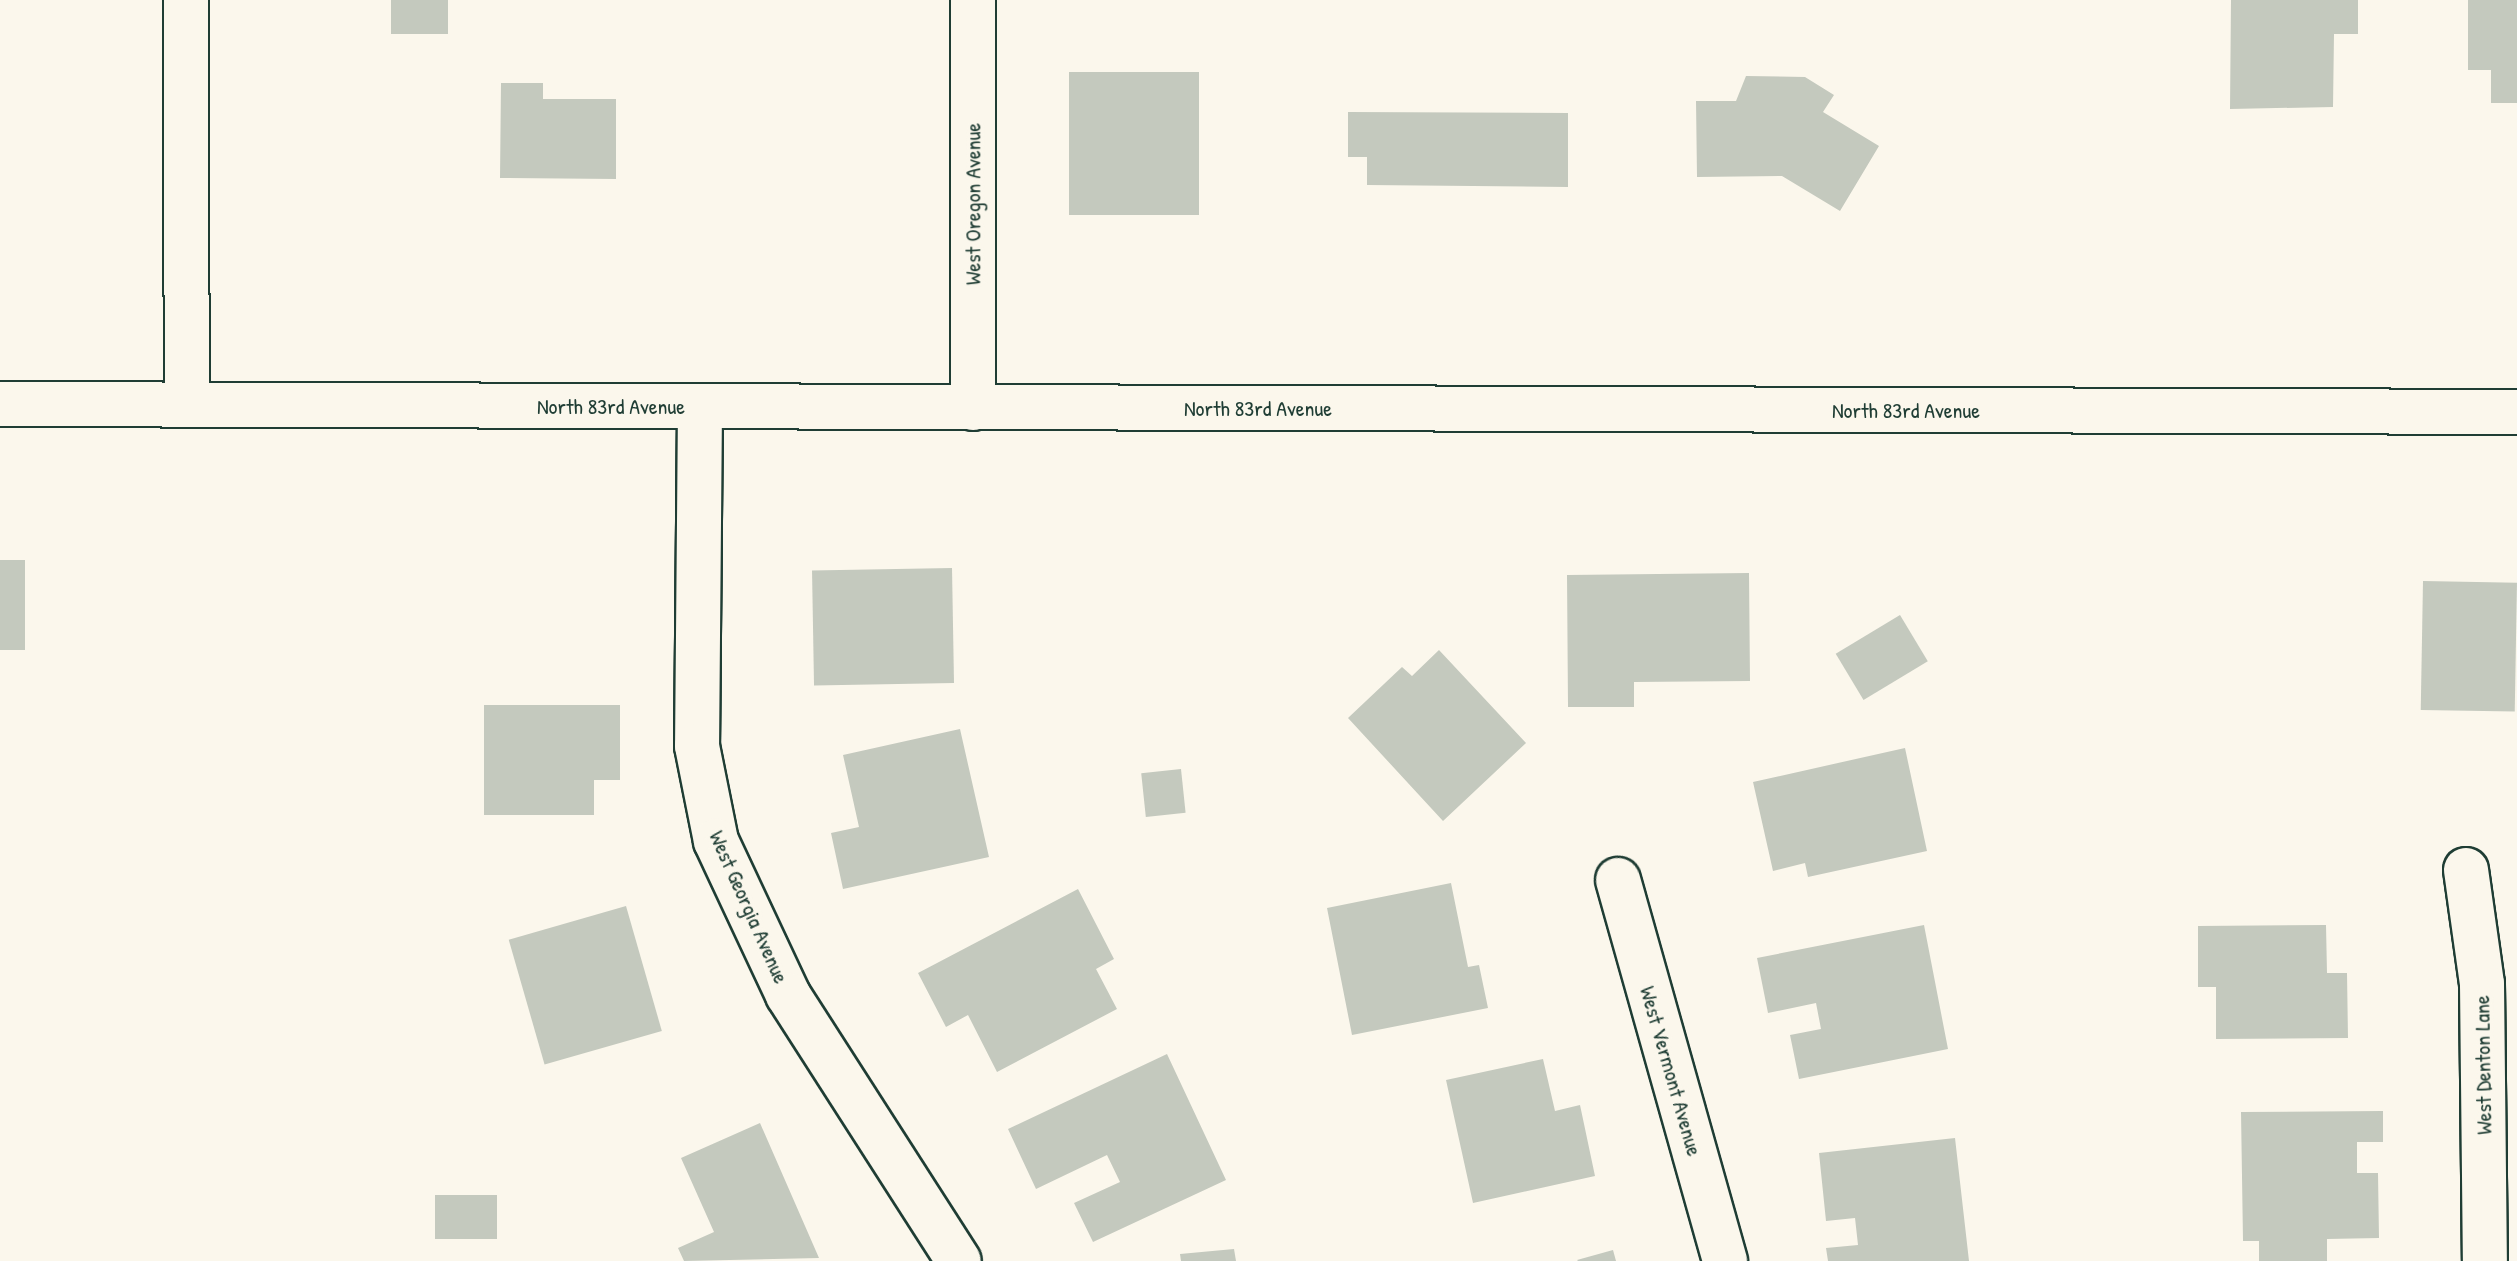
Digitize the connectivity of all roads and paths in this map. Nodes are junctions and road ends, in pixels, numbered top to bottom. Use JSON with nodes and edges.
{"nodes":[{"id":1,"x":186,"y":0,"type":"edge"},
{"id":2,"x":973,"y":0,"type":"edge"},
{"id":3,"x":0,"y":404,"type":"edge"},
{"id":4,"x":187,"y":405,"type":"junction"},
{"id":5,"x":700,"y":407,"type":"junction"},
{"id":6,"x":973,"y":408,"type":"junction"},
{"id":7,"x":2517,"y":412,"type":"edge"},
{"id":8,"x":2466,"y":870,"type":"dead end"},
{"id":9,"x":1618,"y":880,"type":"dead end"},
{"id":10,"x":959,"y":1261,"type":"edge"},
{"id":11,"x":1725,"y":1261,"type":"edge"},
{"id":12,"x":2485,"y":1261,"type":"edge"}],
"edges":[{"from":1,"to":4,"type":"main road"},
{"from":2,"to":6,"type":"main road","name":"West Oregon Avenue"},
{"from":3,"to":4,"type":"main road","name":"North 83rd Avenue"},
{"from":4,"to":5,"type":"main road","name":"North 83rd Avenue"},
{"from":5,"to":6,"type":"main road","name":"North 83rd Avenue"},
{"from":5,"to":10,"type":"main road","name":"West Georgia Avenue"},
{"from":6,"to":7,"type":"main road","name":"North 83rd Avenue"},
{"from":8,"to":12,"type":"main road","name":"West Denton Lane"},
{"from":9,"to":11,"type":"main road","name":"West Vermont Avenue"}]}
